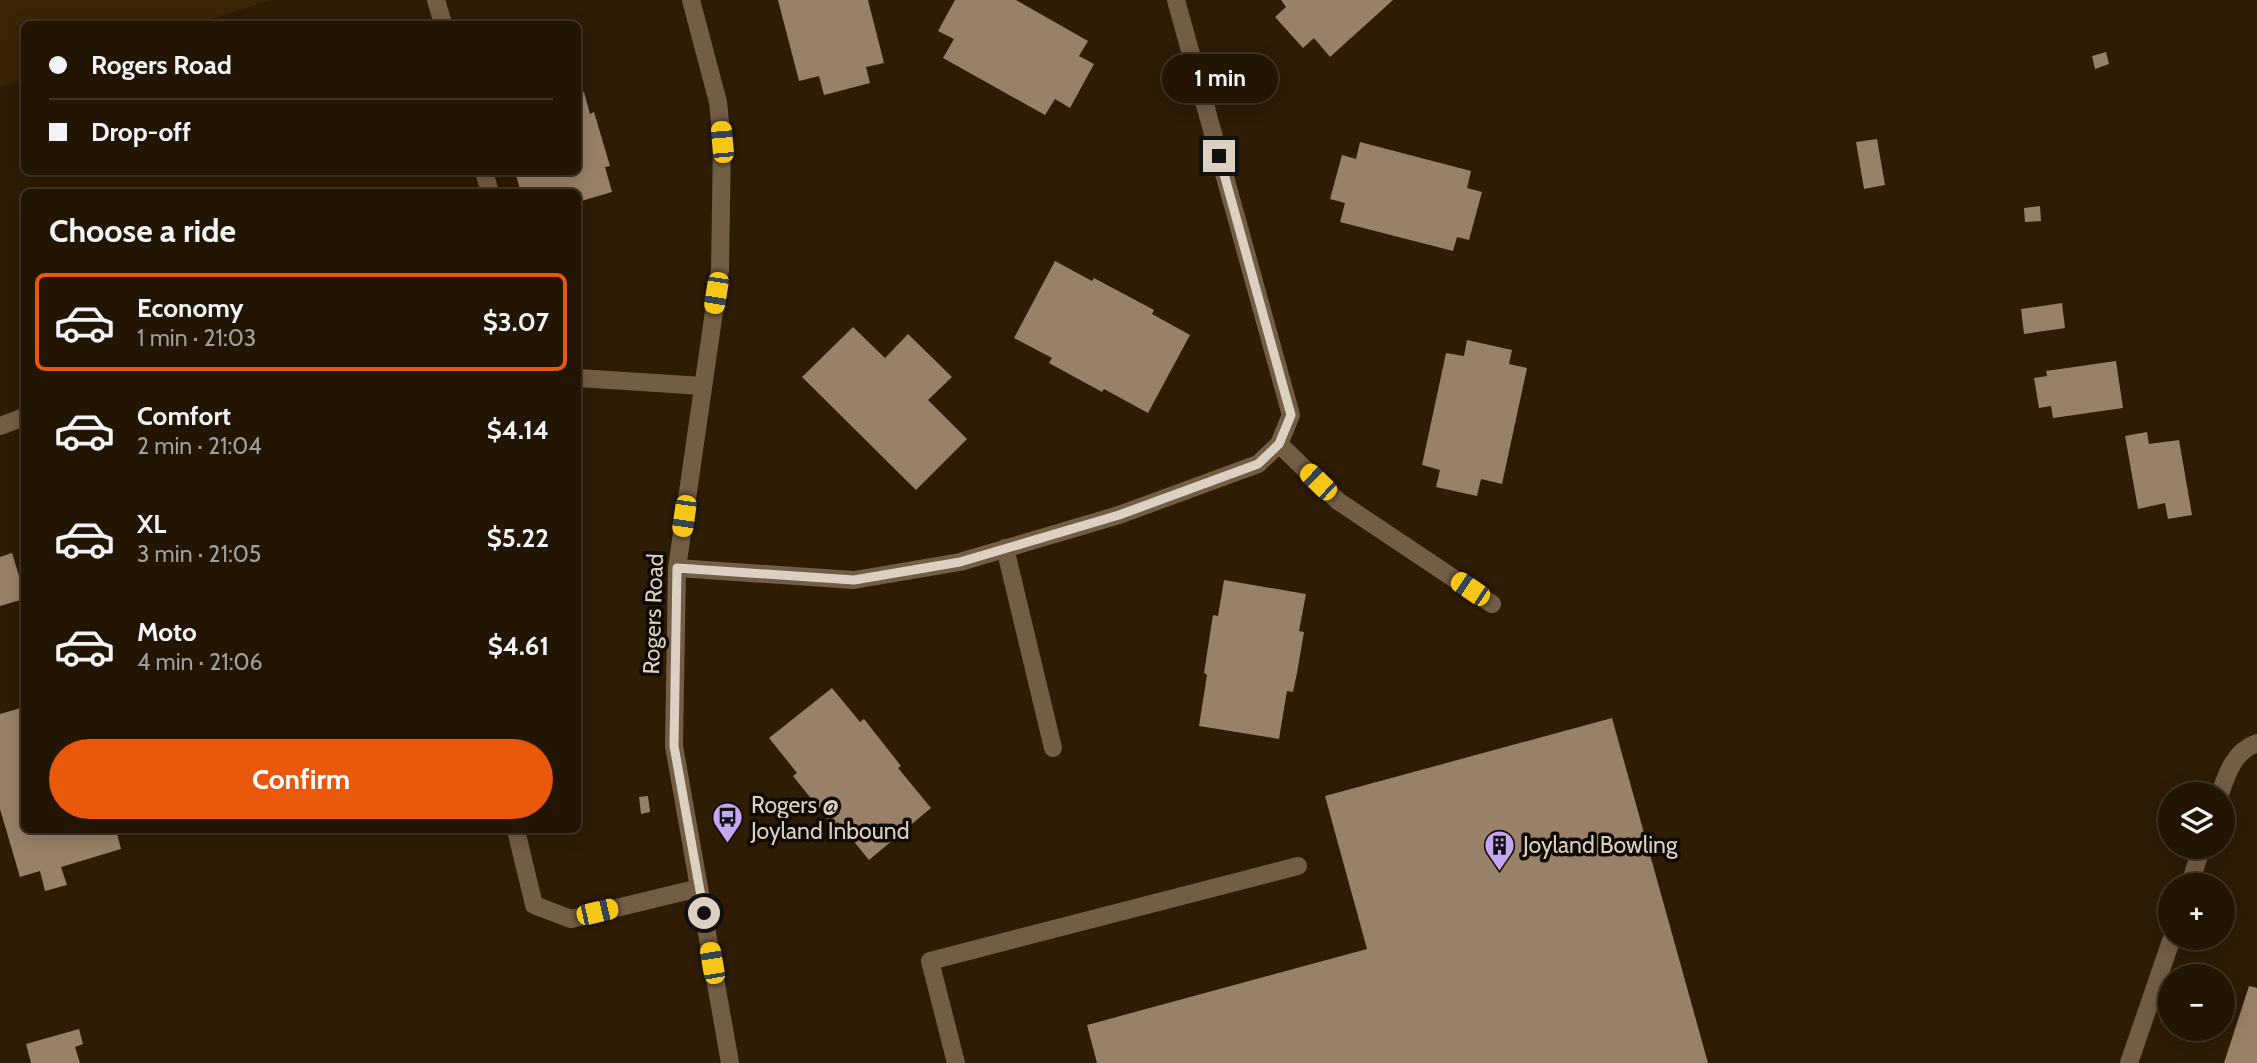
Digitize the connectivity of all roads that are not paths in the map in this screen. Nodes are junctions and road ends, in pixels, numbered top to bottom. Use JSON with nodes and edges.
{"nodes":[{"id":1,"x":436,"y":0,"type":"edge"},
{"id":2,"x":691,"y":0,"type":"edge"},
{"id":3,"x":1176,"y":0,"type":"edge"},
{"id":4,"x":442,"y":21,"type":"edge"},
{"id":5,"x":581,"y":378,"type":"edge"},
{"id":6,"x":703,"y":386,"type":"junction"},
{"id":7,"x":21,"y":418,"type":"edge"},
{"id":8,"x":0,"y":426,"type":"edge"},
{"id":9,"x":1279,"y":444,"type":"junction"},
{"id":10,"x":1005,"y":548,"type":"junction"},
{"id":11,"x":677,"y":568,"type":"junction"},
{"id":12,"x":1492,"y":604,"type":"dead end"},
{"id":13,"x":2257,"y":743,"type":"edge"},
{"id":14,"x":1052,"y":748,"type":"dead end"},
{"id":15,"x":2224,"y":782,"type":"edge"},
{"id":16,"x":517,"y":833,"type":"edge"},
{"id":17,"x":1298,"y":866,"type":"dead end"},
{"id":18,"x":699,"y":888,"type":"junction"},
{"id":19,"x":2168,"y":950,"type":"edge"},
{"id":20,"x":730,"y":1063,"type":"edge"},
{"id":21,"x":956,"y":1063,"type":"edge"},
{"id":22,"x":2129,"y":1063,"type":"edge"}],
"edges":[{"from":1,"to":4,"type":"street"},
{"from":2,"to":6,"type":"street","name":"Rogers Road"},
{"from":3,"to":9,"type":"street"},
{"from":5,"to":6,"type":"street"},
{"from":6,"to":11,"type":"street","name":"Rogers Road"},
{"from":7,"to":8,"type":"street"},
{"from":9,"to":10,"type":"street"},
{"from":9,"to":12,"type":"street"},
{"from":10,"to":11,"type":"street"},
{"from":10,"to":14,"type":"street"},
{"from":11,"to":18,"type":"street","name":"Rogers Road"},
{"from":13,"to":15,"type":"street"},
{"from":16,"to":18,"type":"street"},
{"from":17,"to":21,"type":"street"},
{"from":18,"to":20,"type":"street","name":"Rogers Road"},
{"from":19,"to":22,"type":"street"}]}
